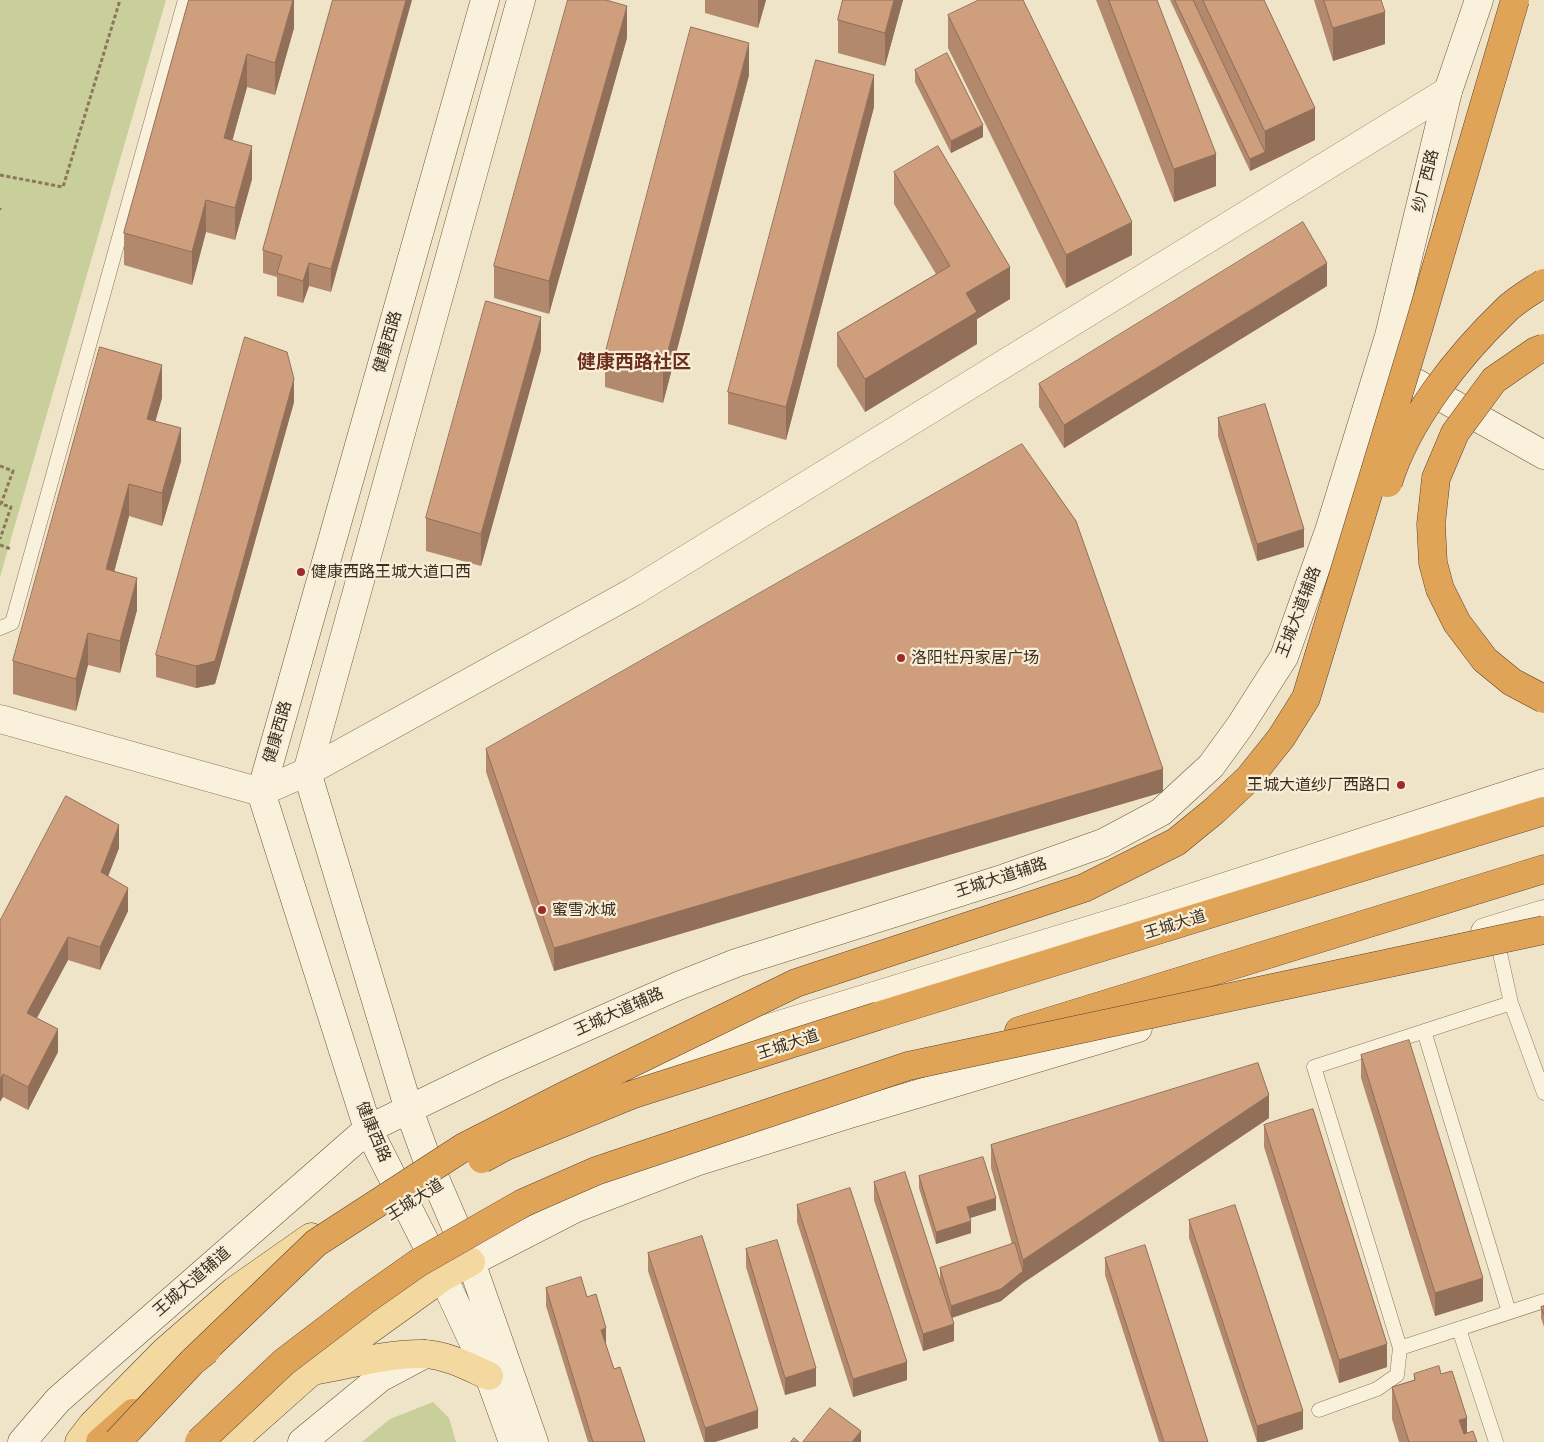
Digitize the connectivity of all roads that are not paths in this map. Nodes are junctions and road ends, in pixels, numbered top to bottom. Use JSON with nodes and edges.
{"nodes":[{"id":1,"x":185,"y":0,"type":"edge"},
{"id":2,"x":485,"y":0,"type":"edge"},
{"id":3,"x":521,"y":0,"type":"edge"},
{"id":4,"x":1479,"y":0,"type":"edge"},
{"id":5,"x":1515,"y":0,"type":"edge"},
{"id":6,"x":1448,"y":91,"type":"junction"},
{"id":7,"x":1544,"y":283,"type":"edge"},
{"id":8,"x":1544,"y":348,"type":"edge"},
{"id":9,"x":1380,"y":363,"type":"junction"},
{"id":10,"x":1544,"y":455,"type":"edge"},
{"id":11,"x":0,"y":628,"type":"edge"},
{"id":12,"x":1306,"y":698,"type":"junction"},
{"id":13,"x":1544,"y":699,"type":"edge"},
{"id":14,"x":0,"y":719,"type":"edge"},
{"id":15,"x":307,"y":772,"type":"junction"},
{"id":16,"x":1544,"y":783,"type":"edge"},
{"id":17,"x":261,"y":792,"type":"junction"},
{"id":18,"x":1544,"y":811,"type":"edge"},
{"id":19,"x":1544,"y":870,"type":"edge"},
{"id":20,"x":1544,"y":882,"type":"edge"},
{"id":21,"x":1544,"y":914,"type":"edge"},
{"id":22,"x":1494,"y":929,"type":"junction"},
{"id":23,"x":1544,"y":930,"type":"edge"},
{"id":24,"x":1511,"y":1003,"type":"junction"},
{"id":25,"x":1424,"y":1031,"type":"junction"},
{"id":26,"x":908,"y":1066,"type":"junction"},
{"id":27,"x":1544,"y":1094,"type":"edge"},
{"id":28,"x":409,"y":1110,"type":"junction"},
{"id":29,"x":368,"y":1129,"type":"junction"},
{"id":30,"x":428,"y":1162,"type":"junction"},
{"id":31,"x":394,"y":1180,"type":"junction"},
{"id":32,"x":471,"y":1262,"type":"junction"},
{"id":33,"x":443,"y":1276,"type":"junction"},
{"id":34,"x":1544,"y":1301,"type":"edge"},
{"id":35,"x":1509,"y":1312,"type":"junction"},
{"id":36,"x":1459,"y":1329,"type":"junction"},
{"id":37,"x":1400,"y":1348,"type":"junction"},
{"id":38,"x":425,"y":1354,"type":"junction"},
{"id":39,"x":192,"y":1362,"type":"junction"},
{"id":40,"x":312,"y":1371,"type":"junction"},
{"id":41,"x":489,"y":1376,"type":"junction"},
{"id":42,"x":1319,"y":1410,"type":"dead end"},
{"id":43,"x":22,"y":1442,"type":"edge"},
{"id":44,"x":80,"y":1442,"type":"edge"},
{"id":45,"x":100,"y":1442,"type":"edge"},
{"id":46,"x":117,"y":1442,"type":"edge"},
{"id":47,"x":200,"y":1442,"type":"edge"},
{"id":48,"x":232,"y":1442,"type":"edge"},
{"id":49,"x":302,"y":1442,"type":"edge"},
{"id":50,"x":513,"y":1442,"type":"edge"},
{"id":51,"x":534,"y":1442,"type":"edge"},
{"id":52,"x":1496,"y":1442,"type":"edge"}],
"edges":[{"from":1,"to":11,"type":"lane"},
{"from":2,"to":17,"type":"street","name":"健康西路"},
{"from":3,"to":15,"type":"street"},
{"from":4,"to":6,"type":"street","name":"纱厂西路"},
{"from":5,"to":12,"type":"highway","bridge":true},
{"from":6,"to":9,"type":"street","name":"纱厂西路"},
{"from":6,"to":15,"type":"street"},
{"from":7,"to":12,"type":"highway","bridge":true},
{"from":8,"to":13,"type":"highway","bridge":true},
{"from":9,"to":10,"type":"street"},
{"from":9,"to":28,"type":"street","name":"王城大道辅路"},
{"from":12,"to":39,"type":"highway","bridge":true},
{"from":14,"to":17,"type":"street"},
{"from":15,"to":17,"type":"street"},
{"from":15,"to":28,"type":"street"},
{"from":16,"to":30,"type":"street"},
{"from":17,"to":29,"type":"street","name":"健康西路"},
{"from":18,"to":39,"type":"highway","name":"王城大道","bridge":true},
{"from":19,"to":26,"type":"highway","bridge":true},
{"from":20,"to":26,"type":"highway","bridge":true},
{"from":21,"to":22,"type":"street"},
{"from":22,"to":24,"type":"lane"},
{"from":22,"to":32,"type":"street"},
{"from":23,"to":26,"type":"highway","bridge":true},
{"from":24,"to":25,"type":"lane"},
{"from":24,"to":27,"type":"lane"},
{"from":25,"to":35,"type":"lane"},
{"from":25,"to":37,"type":"lane"},
{"from":26,"to":47,"type":"highway","bridge":true},
{"from":28,"to":29,"type":"street","name":"王城大道辅路"},
{"from":28,"to":30,"type":"street"},
{"from":29,"to":31,"type":"street","name":"健康西路"},
{"from":29,"to":43,"type":"street","name":"王城大道辅道"},
{"from":30,"to":31,"type":"street"},
{"from":30,"to":32,"type":"street"},
{"from":31,"to":33,"type":"street","name":"健康西路"},
{"from":31,"to":44,"type":"main road"},
{"from":32,"to":33,"type":"main road"},
{"from":32,"to":51,"type":"street"},
{"from":33,"to":40,"type":"main road"},
{"from":33,"to":41,"type":"street","name":"健康西路"},
{"from":34,"to":35,"type":"lane"},
{"from":35,"to":36,"type":"lane"},
{"from":36,"to":37,"type":"lane"},
{"from":36,"to":52,"type":"lane"},
{"from":37,"to":42,"type":"lane"},
{"from":38,"to":40,"type":"main road"},
{"from":38,"to":41,"type":"main road"},
{"from":38,"to":49,"type":"street"},
{"from":39,"to":45,"type":"highway","bridge":true},
{"from":39,"to":46,"type":"highway","name":"王城大道","bridge":true},
{"from":40,"to":48,"type":"main road"},
{"from":41,"to":50,"type":"street","name":"健康西路"}]}
